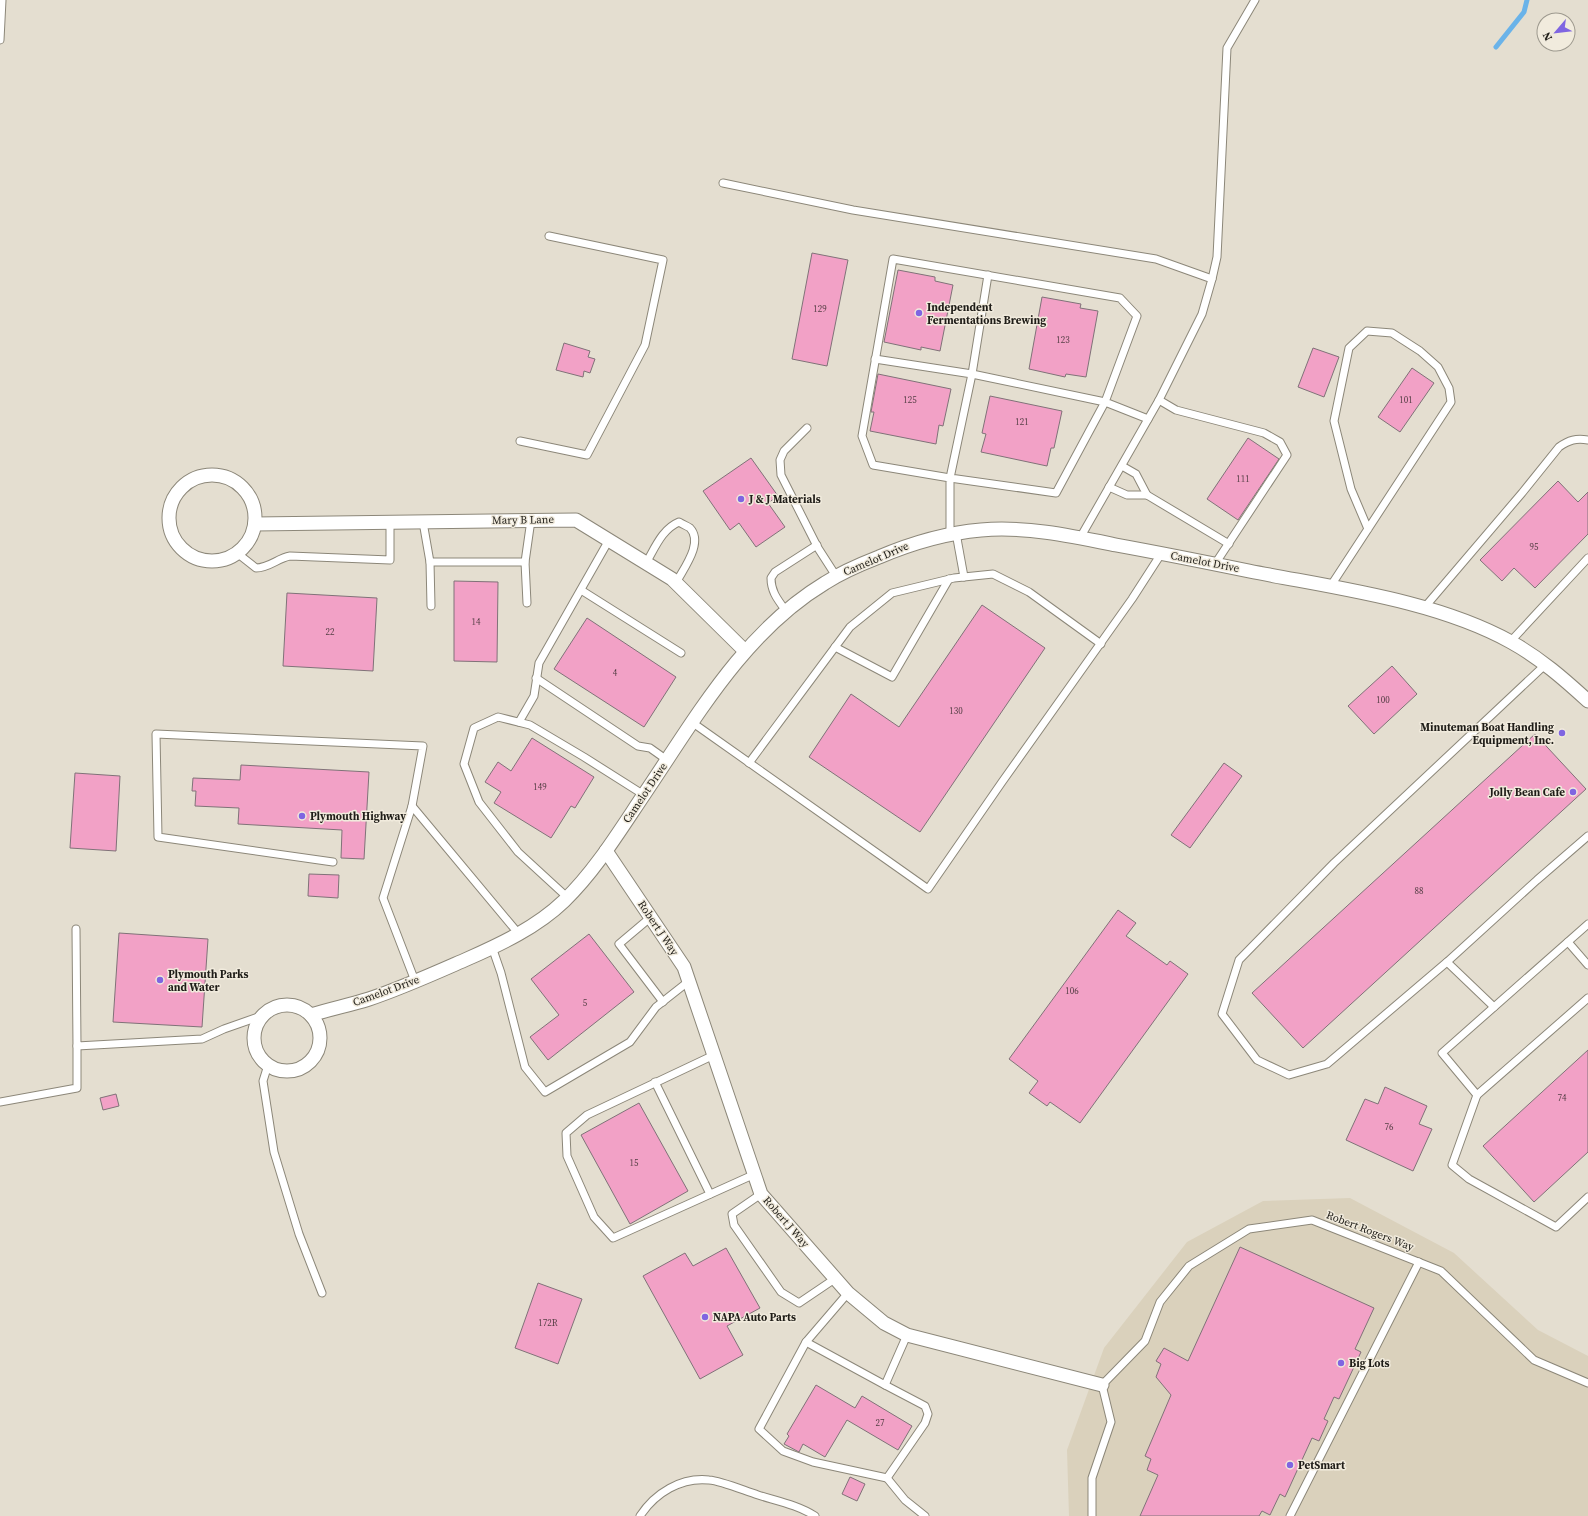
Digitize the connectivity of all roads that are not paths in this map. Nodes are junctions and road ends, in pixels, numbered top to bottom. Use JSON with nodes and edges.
{"nodes":[{"id":1,"x":2,"y":0,"type":"edge"},
{"id":2,"x":1255,"y":0,"type":"edge"},
{"id":3,"x":0,"y":40,"type":"edge"},
{"id":4,"x":723,"y":184,"type":"dead end"},
{"id":5,"x":549,"y":236,"type":"dead end"},
{"id":6,"x":988,"y":275,"type":"junction"},
{"id":7,"x":1212,"y":278,"type":"junction"},
{"id":8,"x":875,"y":359,"type":"junction"},
{"id":9,"x":972,"y":374,"type":"junction"},
{"id":10,"x":1159,"y":400,"type":"junction"},
{"id":11,"x":1105,"y":402,"type":"junction"},
{"id":12,"x":1148,"y":419,"type":"junction"},
{"id":13,"x":807,"y":428,"type":"dead end"},
{"id":14,"x":520,"y":440,"type":"dead end"},
{"id":15,"x":1588,"y":440,"type":"edge"},
{"id":16,"x":1122,"y":466,"type":"junction"},
{"id":17,"x":950,"y":478,"type":"junction"},
{"id":18,"x":1109,"y":487,"type":"junction"},
{"id":19,"x":1147,"y":495,"type":"junction"},
{"id":20,"x":531,"y":520,"type":"junction"},
{"id":21,"x":390,"y":522,"type":"junction"},
{"id":22,"x":423,"y":522,"type":"junction"},
{"id":23,"x":255,"y":524,"type":"junction"},
{"id":24,"x":1368,"y":529,"type":"junction"},
{"id":25,"x":953,"y":534,"type":"junction"},
{"id":26,"x":1080,"y":538,"type":"junction"},
{"id":27,"x":609,"y":540,"type":"junction"},
{"id":28,"x":1229,"y":544,"type":"junction"},
{"id":29,"x":817,"y":545,"type":"junction"},
{"id":30,"x":237,"y":553,"type":"junction"},
{"id":31,"x":1161,"y":554,"type":"junction"},
{"id":32,"x":1588,"y":558,"type":"edge"},
{"id":33,"x":430,"y":562,"type":"junction"},
{"id":34,"x":525,"y":562,"type":"junction"},
{"id":35,"x":646,"y":563,"type":"junction"},
{"id":36,"x":1215,"y":564,"type":"junction"},
{"id":37,"x":836,"y":576,"type":"junction"},
{"id":38,"x":964,"y":577,"type":"junction"},
{"id":39,"x":949,"y":579,"type":"junction"},
{"id":40,"x":676,"y":583,"type":"junction"},
{"id":41,"x":1330,"y":587,"type":"junction"},
{"id":42,"x":581,"y":590,"type":"junction"},
{"id":43,"x":527,"y":603,"type":"dead end"},
{"id":44,"x":431,"y":606,"type":"dead end"},
{"id":45,"x":1424,"y":608,"type":"junction"},
{"id":46,"x":786,"y":610,"type":"junction"},
{"id":47,"x":1510,"y":642,"type":"junction"},
{"id":48,"x":1101,"y":644,"type":"junction"},
{"id":49,"x":835,"y":647,"type":"junction"},
{"id":50,"x":745,"y":651,"type":"junction"},
{"id":51,"x":681,"y":652,"type":"dead end"},
{"id":52,"x":1546,"y":664,"type":"junction"},
{"id":53,"x":536,"y":678,"type":"junction"},
{"id":54,"x":1588,"y":702,"type":"edge"},
{"id":55,"x":519,"y":722,"type":"junction"},
{"id":56,"x":693,"y":723,"type":"junction"},
{"id":57,"x":667,"y":760,"type":"junction"},
{"id":58,"x":749,"y":763,"type":"junction"},
{"id":59,"x":644,"y":795,"type":"junction"},
{"id":60,"x":412,"y":806,"type":"junction"},
{"id":61,"x":1588,"y":836,"type":"edge"},
{"id":62,"x":606,"y":851,"type":"junction"},
{"id":63,"x":333,"y":862,"type":"dead end"},
{"id":64,"x":567,"y":897,"type":"junction"},
{"id":65,"x":651,"y":918,"type":"junction"},
{"id":66,"x":1588,"y":924,"type":"edge"},
{"id":67,"x":76,"y":929,"type":"dead end"},
{"id":68,"x":518,"y":933,"type":"junction"},
{"id":69,"x":1568,"y":942,"type":"junction"},
{"id":70,"x":492,"y":947,"type":"junction"},
{"id":71,"x":1448,"y":962,"type":"junction"},
{"id":72,"x":1588,"y":965,"type":"edge"},
{"id":73,"x":415,"y":981,"type":"junction"},
{"id":74,"x":689,"y":981,"type":"junction"},
{"id":75,"x":1588,"y":998,"type":"edge"},
{"id":76,"x":663,"y":1002,"type":"junction"},
{"id":77,"x":1494,"y":1007,"type":"junction"},
{"id":78,"x":311,"y":1015,"type":"junction"},
{"id":79,"x":261,"y":1016,"type":"junction"},
{"id":80,"x":77,"y":1046,"type":"junction"},
{"id":81,"x":714,"y":1055,"type":"junction"},
{"id":82,"x":268,"y":1065,"type":"junction"},
{"id":83,"x":655,"y":1082,"type":"junction"},
{"id":84,"x":1478,"y":1095,"type":"junction"},
{"id":85,"x":0,"y":1102,"type":"edge"},
{"id":86,"x":755,"y":1174,"type":"junction"},
{"id":87,"x":710,"y":1194,"type":"junction"},
{"id":88,"x":761,"y":1194,"type":"junction"},
{"id":89,"x":1588,"y":1197,"type":"edge"},
{"id":90,"x":1419,"y":1262,"type":"junction"},
{"id":91,"x":836,"y":1278,"type":"junction"},
{"id":92,"x":322,"y":1293,"type":"dead end"},
{"id":93,"x":848,"y":1294,"type":"junction"},
{"id":94,"x":907,"y":1335,"type":"junction"},
{"id":95,"x":806,"y":1342,"type":"junction"},
{"id":96,"x":1588,"y":1383,"type":"edge"},
{"id":97,"x":885,"y":1385,"type":"junction"},
{"id":98,"x":1102,"y":1385,"type":"junction"},
{"id":99,"x":887,"y":1478,"type":"junction"},
{"id":100,"x":640,"y":1516,"type":"edge"},
{"id":101,"x":815,"y":1516,"type":"edge"},
{"id":102,"x":925,"y":1516,"type":"edge"},
{"id":103,"x":1092,"y":1516,"type":"edge"},
{"id":104,"x":1290,"y":1516,"type":"edge"}],
"edges":[{"from":1,"to":3,"type":"lane"},
{"from":2,"to":7,"type":"lane"},
{"from":4,"to":7,"type":"lane"},
{"from":5,"to":14,"type":"lane"},
{"from":6,"to":8,"type":"lane"},
{"from":6,"to":9,"type":"lane"},
{"from":6,"to":11,"type":"lane"},
{"from":7,"to":10,"type":"lane"},
{"from":8,"to":9,"type":"lane"},
{"from":8,"to":17,"type":"lane"},
{"from":9,"to":11,"type":"lane"},
{"from":9,"to":17,"type":"lane"},
{"from":10,"to":12,"type":"lane"},
{"from":10,"to":28,"type":"lane"},
{"from":11,"to":12,"type":"lane"},
{"from":11,"to":17,"type":"lane"},
{"from":12,"to":16,"type":"lane"},
{"from":13,"to":29,"type":"lane"},
{"from":15,"to":45,"type":"lane"},
{"from":16,"to":18,"type":"lane"},
{"from":16,"to":19,"type":"lane"},
{"from":17,"to":25,"type":"lane"},
{"from":18,"to":19,"type":"lane"},
{"from":18,"to":26,"type":"lane"},
{"from":19,"to":28,"type":"lane"},
{"from":20,"to":22,"type":"street","name":"Mary B Lane"},
{"from":20,"to":27,"type":"street","name":"Mary B Lane"},
{"from":20,"to":34,"type":"lane"},
{"from":21,"to":22,"type":"street","name":"Mary B Lane"},
{"from":21,"to":23,"type":"street","name":"Mary B Lane"},
{"from":21,"to":30,"type":"lane"},
{"from":22,"to":33,"type":"lane"},
{"from":23,"to":30,"type":"street"},
{"from":23,"to":30,"type":"street"},
{"from":24,"to":24,"type":"lane"},
{"from":24,"to":41,"type":"lane"},
{"from":25,"to":26,"type":"street","name":"Camelot Drive"},
{"from":25,"to":37,"type":"street","name":"Camelot Drive"},
{"from":25,"to":38,"type":"lane"},
{"from":26,"to":31,"type":"street","name":"Camelot Drive"},
{"from":27,"to":35,"type":"street","name":"Mary B Lane"},
{"from":27,"to":42,"type":"lane"},
{"from":28,"to":36,"type":"lane"},
{"from":29,"to":37,"type":"lane"},
{"from":29,"to":46,"type":"lane"},
{"from":31,"to":36,"type":"street","name":"Camelot Drive"},
{"from":31,"to":48,"type":"lane"},
{"from":32,"to":47,"type":"lane"},
{"from":33,"to":34,"type":"lane"},
{"from":33,"to":44,"type":"lane"},
{"from":34,"to":43,"type":"lane"},
{"from":35,"to":40,"type":"street","name":"Mary B Lane"},
{"from":35,"to":40,"type":"lane"},
{"from":36,"to":41,"type":"street","name":"Camelot Drive"},
{"from":37,"to":46,"type":"street","name":"Camelot Drive"},
{"from":38,"to":39,"type":"lane"},
{"from":38,"to":48,"type":"lane"},
{"from":39,"to":49,"type":"lane"},
{"from":39,"to":49,"type":"lane"},
{"from":40,"to":50,"type":"street","name":"Mary B Lane"},
{"from":41,"to":45,"type":"street","name":"Camelot Drive"},
{"from":42,"to":51,"type":"lane"},
{"from":42,"to":53,"type":"lane"},
{"from":45,"to":47,"type":"street","name":"Camelot Drive"},
{"from":46,"to":50,"type":"street","name":"Camelot Drive"},
{"from":47,"to":52,"type":"street","name":"Camelot Drive"},
{"from":48,"to":58,"type":"lane"},
{"from":49,"to":58,"type":"lane"},
{"from":50,"to":56,"type":"street","name":"Camelot Drive"},
{"from":52,"to":54,"type":"street","name":"Camelot Drive"},
{"from":52,"to":71,"type":"lane"},
{"from":53,"to":55,"type":"lane"},
{"from":53,"to":57,"type":"lane"},
{"from":55,"to":59,"type":"lane"},
{"from":55,"to":64,"type":"lane"},
{"from":56,"to":57,"type":"street","name":"Camelot Drive"},
{"from":56,"to":58,"type":"lane"},
{"from":57,"to":59,"type":"street","name":"Camelot Drive"},
{"from":59,"to":62,"type":"street","name":"Camelot Drive"},
{"from":60,"to":63,"type":"lane"},
{"from":60,"to":68,"type":"lane"},
{"from":60,"to":73,"type":"lane"},
{"from":61,"to":71,"type":"lane"},
{"from":62,"to":64,"type":"street","name":"Camelot Drive"},
{"from":62,"to":65,"type":"street","name":"Robert J Way"},
{"from":64,"to":68,"type":"street","name":"Camelot Drive"},
{"from":65,"to":74,"type":"street","name":"Robert J Way"},
{"from":65,"to":76,"type":"lane"},
{"from":66,"to":69,"type":"lane"},
{"from":67,"to":80,"type":"lane"},
{"from":68,"to":70,"type":"street","name":"Camelot Drive"},
{"from":69,"to":72,"type":"lane"},
{"from":69,"to":77,"type":"lane"},
{"from":70,"to":73,"type":"street","name":"Camelot Drive"},
{"from":70,"to":76,"type":"lane"},
{"from":71,"to":77,"type":"lane"},
{"from":73,"to":78,"type":"street","name":"Camelot Drive"},
{"from":74,"to":76,"type":"lane"},
{"from":74,"to":81,"type":"street","name":"Robert J Way"},
{"from":75,"to":84,"type":"lane"},
{"from":77,"to":84,"type":"lane"},
{"from":78,"to":79,"type":"street"},
{"from":78,"to":82,"type":"street"},
{"from":79,"to":80,"type":"lane"},
{"from":79,"to":82,"type":"street"},
{"from":80,"to":85,"type":"lane"},
{"from":81,"to":83,"type":"lane"},
{"from":81,"to":86,"type":"street","name":"Robert J Way"},
{"from":82,"to":92,"type":"lane"},
{"from":83,"to":87,"type":"lane"},
{"from":83,"to":87,"type":"lane"},
{"from":84,"to":89,"type":"lane"},
{"from":86,"to":87,"type":"lane"},
{"from":86,"to":88,"type":"street","name":"Robert J Way"},
{"from":88,"to":91,"type":"street","name":"Robert J Way"},
{"from":88,"to":91,"type":"lane"},
{"from":90,"to":96,"type":"lane","name":"Robert Rogers Way"},
{"from":90,"to":98,"type":"lane","name":"Robert Rogers Way"},
{"from":90,"to":104,"type":"lane"},
{"from":91,"to":93,"type":"street","name":"Robert J Way"},
{"from":93,"to":94,"type":"street","name":"Robert J Way"},
{"from":93,"to":95,"type":"lane"},
{"from":94,"to":97,"type":"lane"},
{"from":94,"to":98,"type":"street","name":"Robert J Way"},
{"from":95,"to":97,"type":"lane"},
{"from":95,"to":99,"type":"lane"},
{"from":97,"to":99,"type":"lane"},
{"from":98,"to":103,"type":"lane"},
{"from":99,"to":102,"type":"lane"},
{"from":100,"to":101,"type":"lane"}]}
